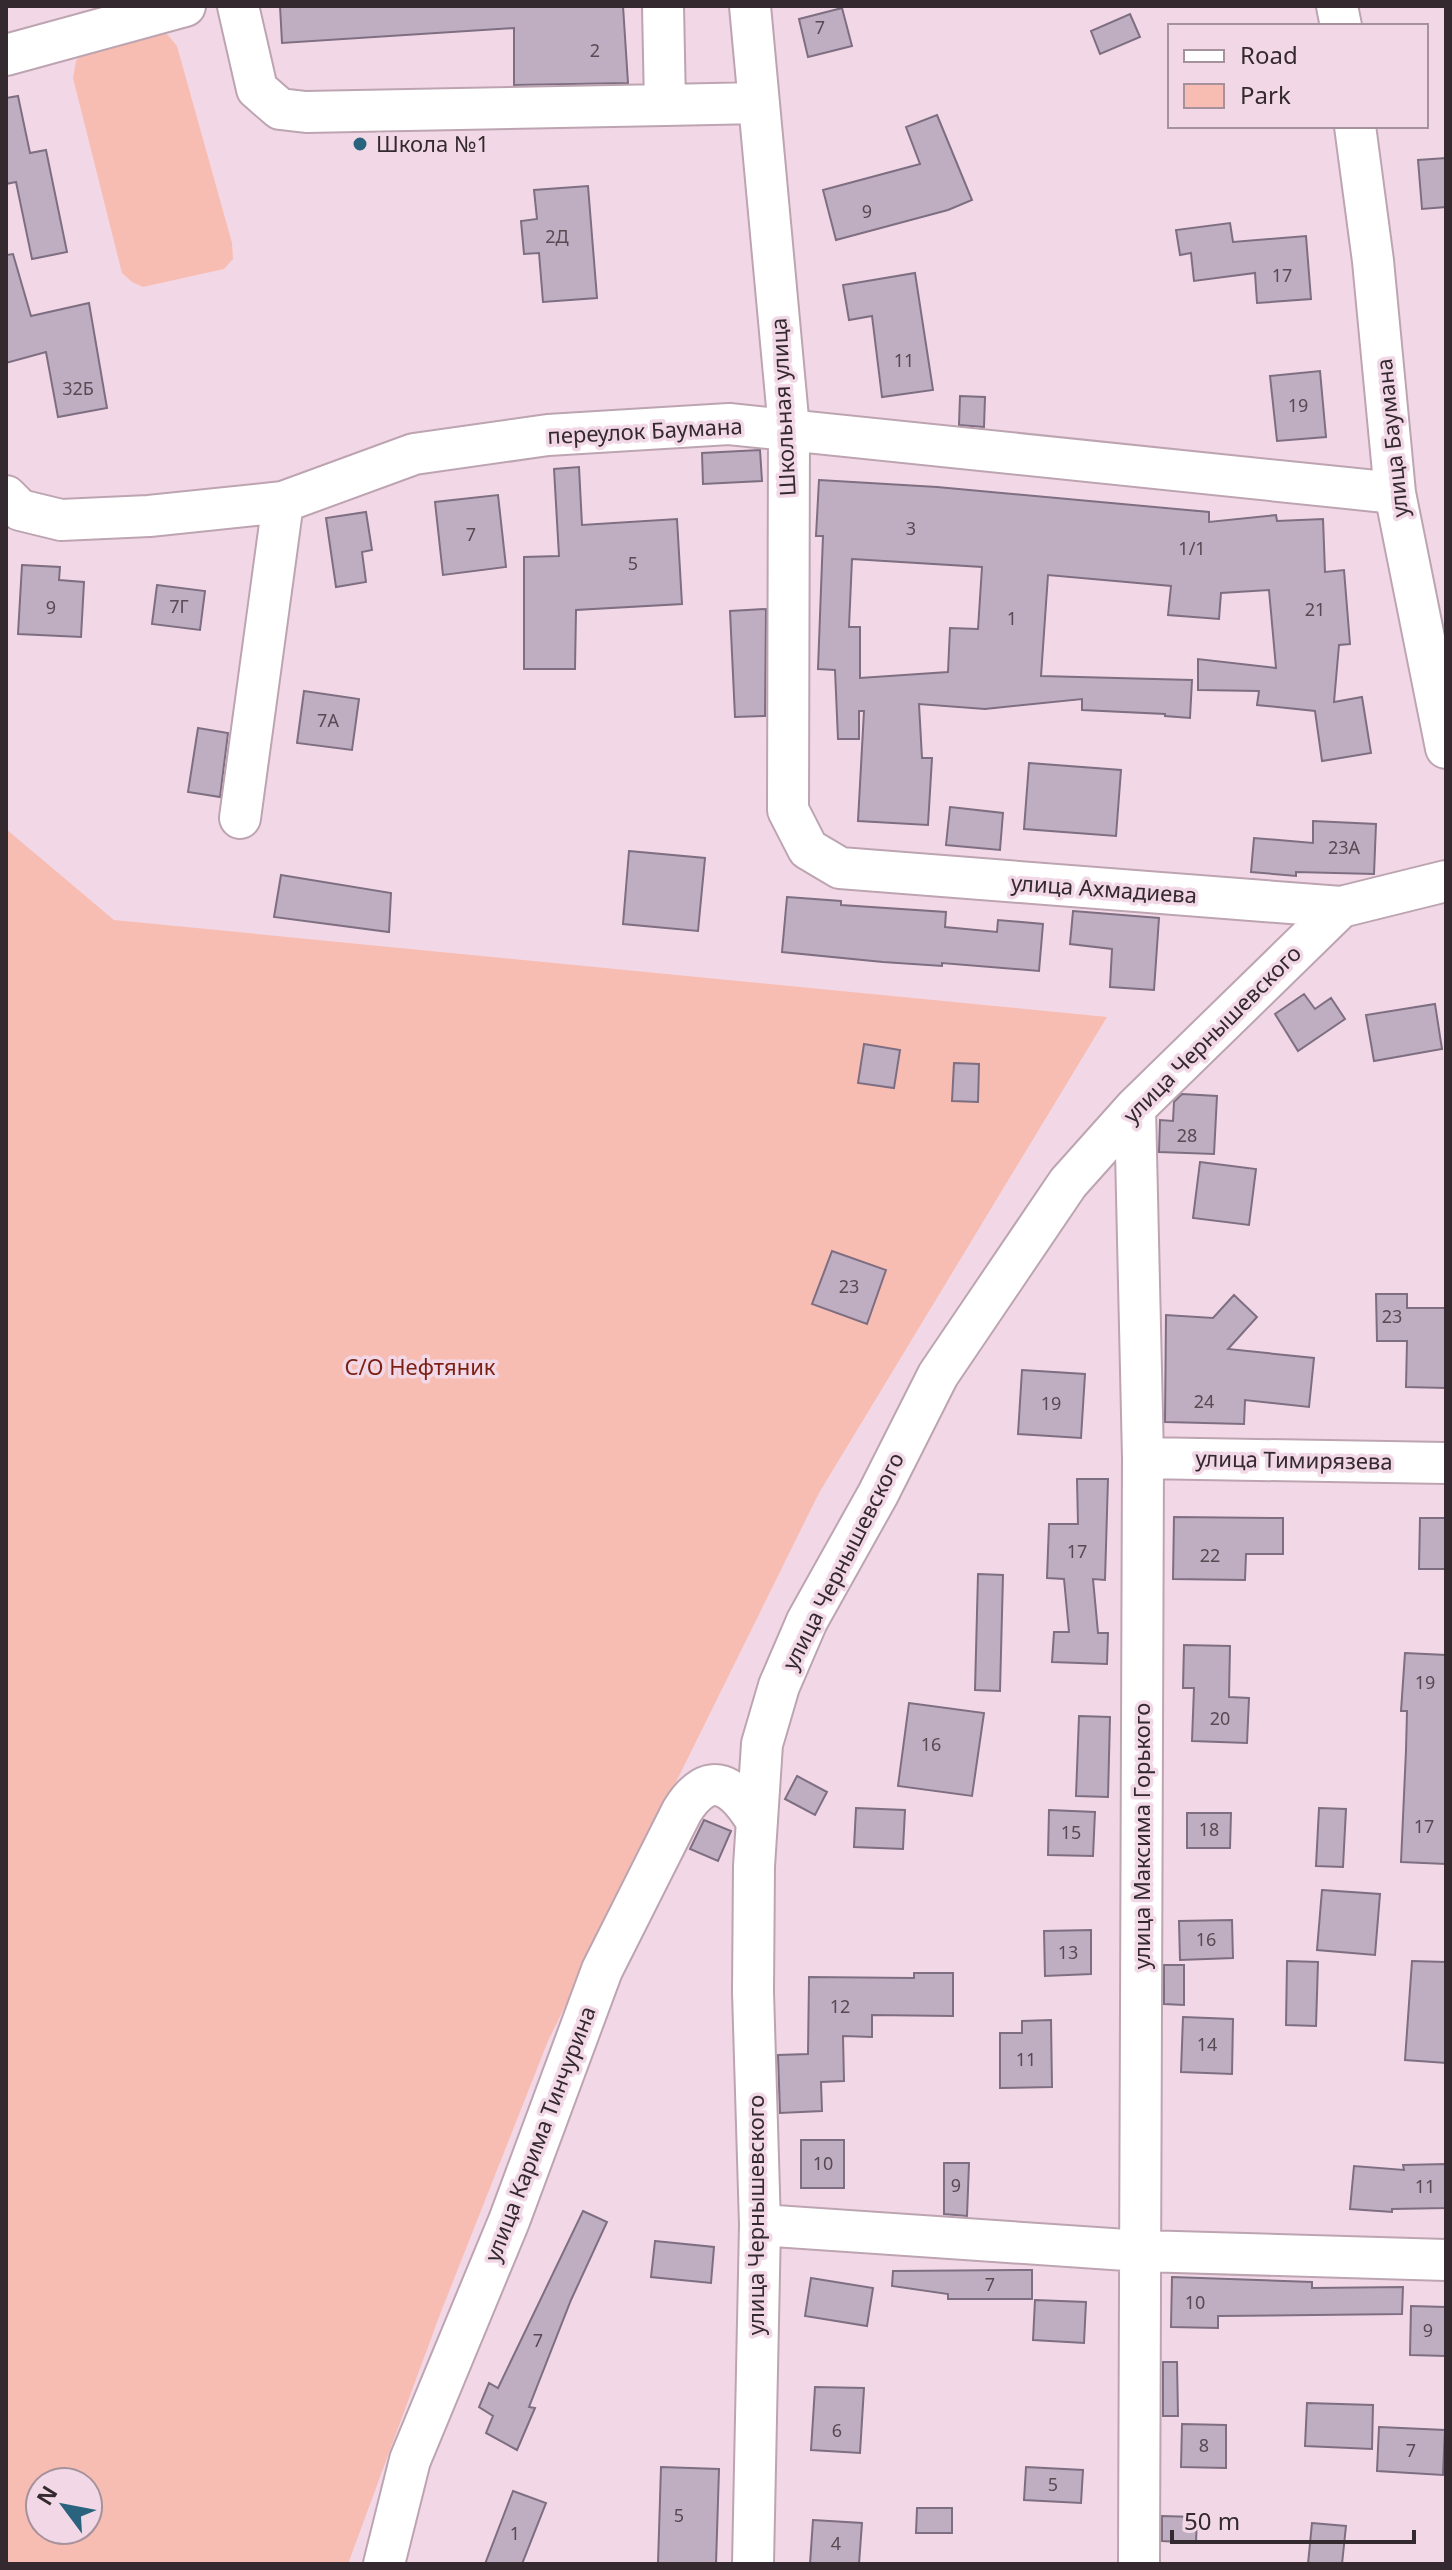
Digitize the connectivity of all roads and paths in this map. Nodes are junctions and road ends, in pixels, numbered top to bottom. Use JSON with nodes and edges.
{"nodes":[{"id":1,"x":185,"y":6,"type":"edge"},
{"id":2,"x":238,"y":6,"type":"edge"},
{"id":3,"x":663,"y":6,"type":"edge"},
{"id":4,"x":750,"y":6,"type":"edge"},
{"id":5,"x":6,"y":55,"type":"edge"},
{"id":6,"x":759,"y":103,"type":"junction"},
{"id":7,"x":665,"y":105,"type":"junction"},
{"id":8,"x":1355,"y":128,"type":"edge"},
{"id":9,"x":789,"y":429,"type":"junction"},
{"id":10,"x":1395,"y":493,"type":"junction"},
{"id":11,"x":6,"y":496,"type":"edge"},
{"id":12,"x":283,"y":502,"type":"junction"},
{"id":13,"x":1446,"y":748,"type":"edge"},
{"id":14,"x":788,"y":810,"type":"joint"},
{"id":15,"x":240,"y":818,"type":"dead end"},
{"id":16,"x":1446,"y":881,"type":"edge"},
{"id":17,"x":1248,"y":900,"type":"junction"},
{"id":18,"x":1341,"y":907,"type":"junction"},
{"id":19,"x":1264,"y":981,"type":"junction"},
{"id":20,"x":1135,"y":1108,"type":"junction"},
{"id":21,"x":1143,"y":1458,"type":"junction"},
{"id":22,"x":1446,"y":1463,"type":"edge"},
{"id":23,"x":757,"y":1822,"type":"junction"},
{"id":24,"x":760,"y":2225,"type":"junction"},
{"id":25,"x":1141,"y":2251,"type":"junction"},
{"id":26,"x":1446,"y":2260,"type":"edge"},
{"id":27,"x":384,"y":2564,"type":"edge"},
{"id":28,"x":753,"y":2564,"type":"edge"},
{"id":29,"x":1139,"y":2564,"type":"edge"}],
"edges":[{"from":1,"to":5,"type":"street"},
{"from":2,"to":7,"type":"street"},
{"from":3,"to":7,"type":"street"},
{"from":4,"to":6,"type":"street","name":"Школьная улица"},
{"from":6,"to":7,"type":"street"},
{"from":6,"to":9,"type":"street","name":"Школьная улица"},
{"from":8,"to":10,"type":"street","name":"улица Баумана"},
{"from":9,"to":10,"type":"street","name":"переулок Баумана"},
{"from":9,"to":12,"type":"street","name":"переулок Баумана"},
{"from":9,"to":14,"type":"street","name":"Школьная улица"},
{"from":10,"to":13,"type":"street","name":"улица Баумана"},
{"from":11,"to":12,"type":"street","name":"переулок Баумана"},
{"from":12,"to":15,"type":"street"},
{"from":14,"to":17,"type":"street","name":"улица Ахмадиева"},
{"from":16,"to":18,"type":"street","name":"улица Ахмадиева"},
{"from":17,"to":18,"type":"street","name":"улица Ахмадиева"},
{"from":17,"to":19,"type":"street"},
{"from":18,"to":19,"type":"street","name":"улица Чернышевского"},
{"from":19,"to":20,"type":"street","name":"улица Чернышевского"},
{"from":20,"to":21,"type":"street","name":"улица Максима Горького"},
{"from":20,"to":23,"type":"street","name":"улица Чернышевского"},
{"from":21,"to":22,"type":"street","name":"улица Тимирязева"},
{"from":21,"to":25,"type":"street","name":"улица Максима Горького"},
{"from":23,"to":24,"type":"street","name":"улица Чернышевского"},
{"from":23,"to":27,"type":"street","name":"улица Карима Тинчурина"},
{"from":24,"to":25,"type":"street"},
{"from":24,"to":28,"type":"street","name":"улица Чернышевского"},
{"from":25,"to":26,"type":"street"},
{"from":25,"to":29,"type":"street","name":"улица Максима Горького"}]}
